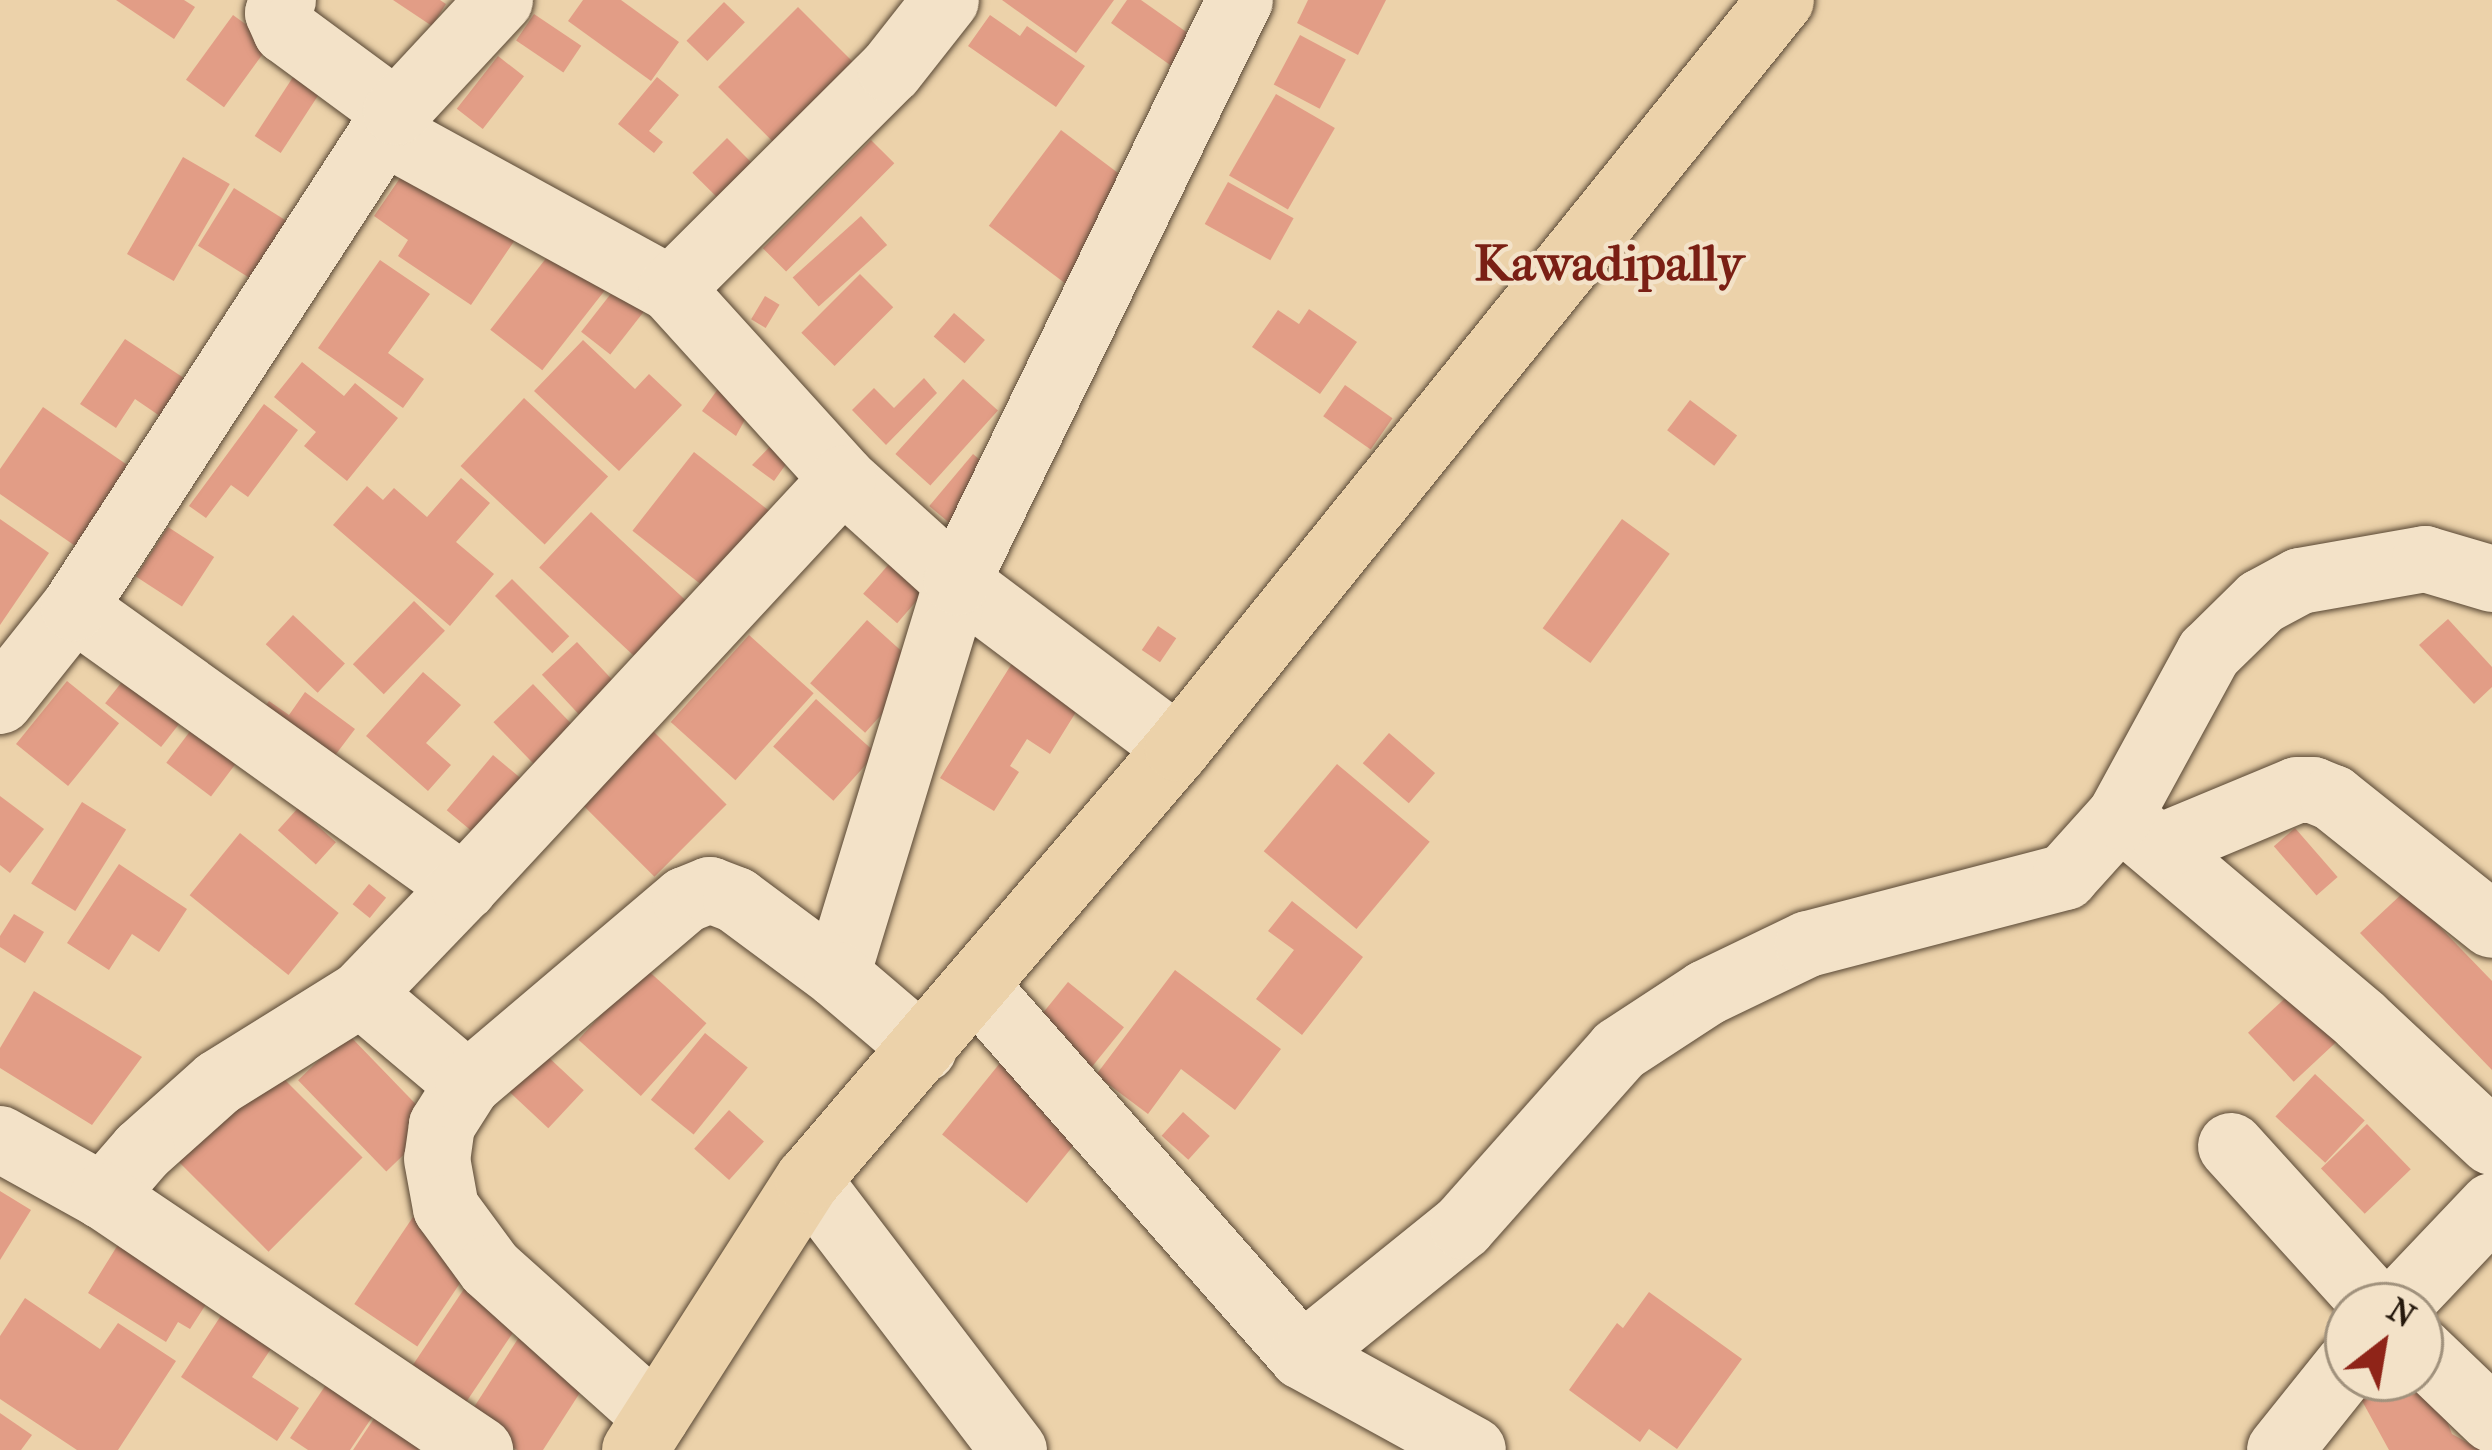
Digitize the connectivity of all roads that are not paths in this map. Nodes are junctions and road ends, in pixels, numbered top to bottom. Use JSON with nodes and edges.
{"nodes":[{"id":1,"x":283,"y":0,"type":"edge"},
{"id":2,"x":500,"y":0,"type":"edge"},
{"id":3,"x":946,"y":0,"type":"edge"},
{"id":4,"x":1240,"y":0,"type":"edge"},
{"id":5,"x":1781,"y":0,"type":"edge"},
{"id":6,"x":390,"y":122,"type":"junction"},
{"id":7,"x":671,"y":289,"type":"junction"},
{"id":8,"x":843,"y":479,"type":"junction"},
{"id":9,"x":2492,"y":579,"type":"edge"},
{"id":10,"x":958,"y":582,"type":"junction"},
{"id":11,"x":74,"y":608,"type":"junction"},
{"id":12,"x":4,"y":685,"type":"edge"},
{"id":13,"x":1178,"y":748,"type":"junction"},
{"id":14,"x":2140,"y":832,"type":"junction"},
{"id":15,"x":464,"y":887,"type":"junction"},
{"id":16,"x":2492,"y":925,"type":"edge"},
{"id":17,"x":837,"y":975,"type":"junction"},
{"id":18,"x":976,"y":986,"type":"junction"},
{"id":19,"x":362,"y":994,"type":"junction"},
{"id":20,"x":925,"y":1049,"type":"junction"},
{"id":21,"x":468,"y":1084,"type":"junction"},
{"id":22,"x":0,"y":1139,"type":"edge"},
{"id":23,"x":2492,"y":1142,"type":"edge"},
{"id":24,"x":2231,"y":1146,"type":"dead end"},
{"id":25,"x":808,"y":1180,"type":"junction"},
{"id":26,"x":103,"y":1196,"type":"junction"},
{"id":27,"x":2492,"y":1206,"type":"edge"},
{"id":28,"x":2354,"y":1282,"type":"edge"},
{"id":29,"x":2420,"y":1282,"type":"edge"},
{"id":30,"x":1301,"y":1356,"type":"junction"},
{"id":31,"x":2444,"y":1373,"type":"edge"},
{"id":32,"x":2324,"y":1395,"type":"edge"},
{"id":33,"x":2492,"y":1419,"type":"edge"},
{"id":34,"x":645,"y":1434,"type":"edge"},
{"id":35,"x":480,"y":1450,"type":"edge"},
{"id":36,"x":1014,"y":1450,"type":"edge"},
{"id":37,"x":1473,"y":1450,"type":"edge"},
{"id":38,"x":2280,"y":1450,"type":"edge"}],
"edges":[{"from":1,"to":6,"type":"street"},
{"from":2,"to":6,"type":"street"},
{"from":3,"to":7,"type":"street"},
{"from":4,"to":10,"type":"street"},
{"from":5,"to":13,"type":"main road"},
{"from":6,"to":7,"type":"street"},
{"from":6,"to":11,"type":"street"},
{"from":7,"to":8,"type":"street"},
{"from":8,"to":10,"type":"street"},
{"from":8,"to":15,"type":"street"},
{"from":9,"to":14,"type":"street"},
{"from":10,"to":13,"type":"street"},
{"from":10,"to":17,"type":"street"},
{"from":11,"to":12,"type":"street"},
{"from":11,"to":15,"type":"street"},
{"from":13,"to":18,"type":"main road"},
{"from":14,"to":16,"type":"street"},
{"from":14,"to":23,"type":"street"},
{"from":14,"to":30,"type":"street"},
{"from":15,"to":19,"type":"street"},
{"from":17,"to":20,"type":"street"},
{"from":17,"to":21,"type":"street"},
{"from":18,"to":20,"type":"main road"},
{"from":18,"to":30,"type":"street"},
{"from":19,"to":21,"type":"street"},
{"from":19,"to":26,"type":"street"},
{"from":20,"to":25,"type":"main road"},
{"from":21,"to":34,"type":"street"},
{"from":22,"to":26,"type":"street"},
{"from":24,"to":28,"type":"street"},
{"from":25,"to":34,"type":"main road"},
{"from":25,"to":36,"type":"street"},
{"from":26,"to":35,"type":"street"},
{"from":27,"to":29,"type":"street"},
{"from":30,"to":37,"type":"street"},
{"from":31,"to":33,"type":"street"},
{"from":32,"to":38,"type":"street"}]}
